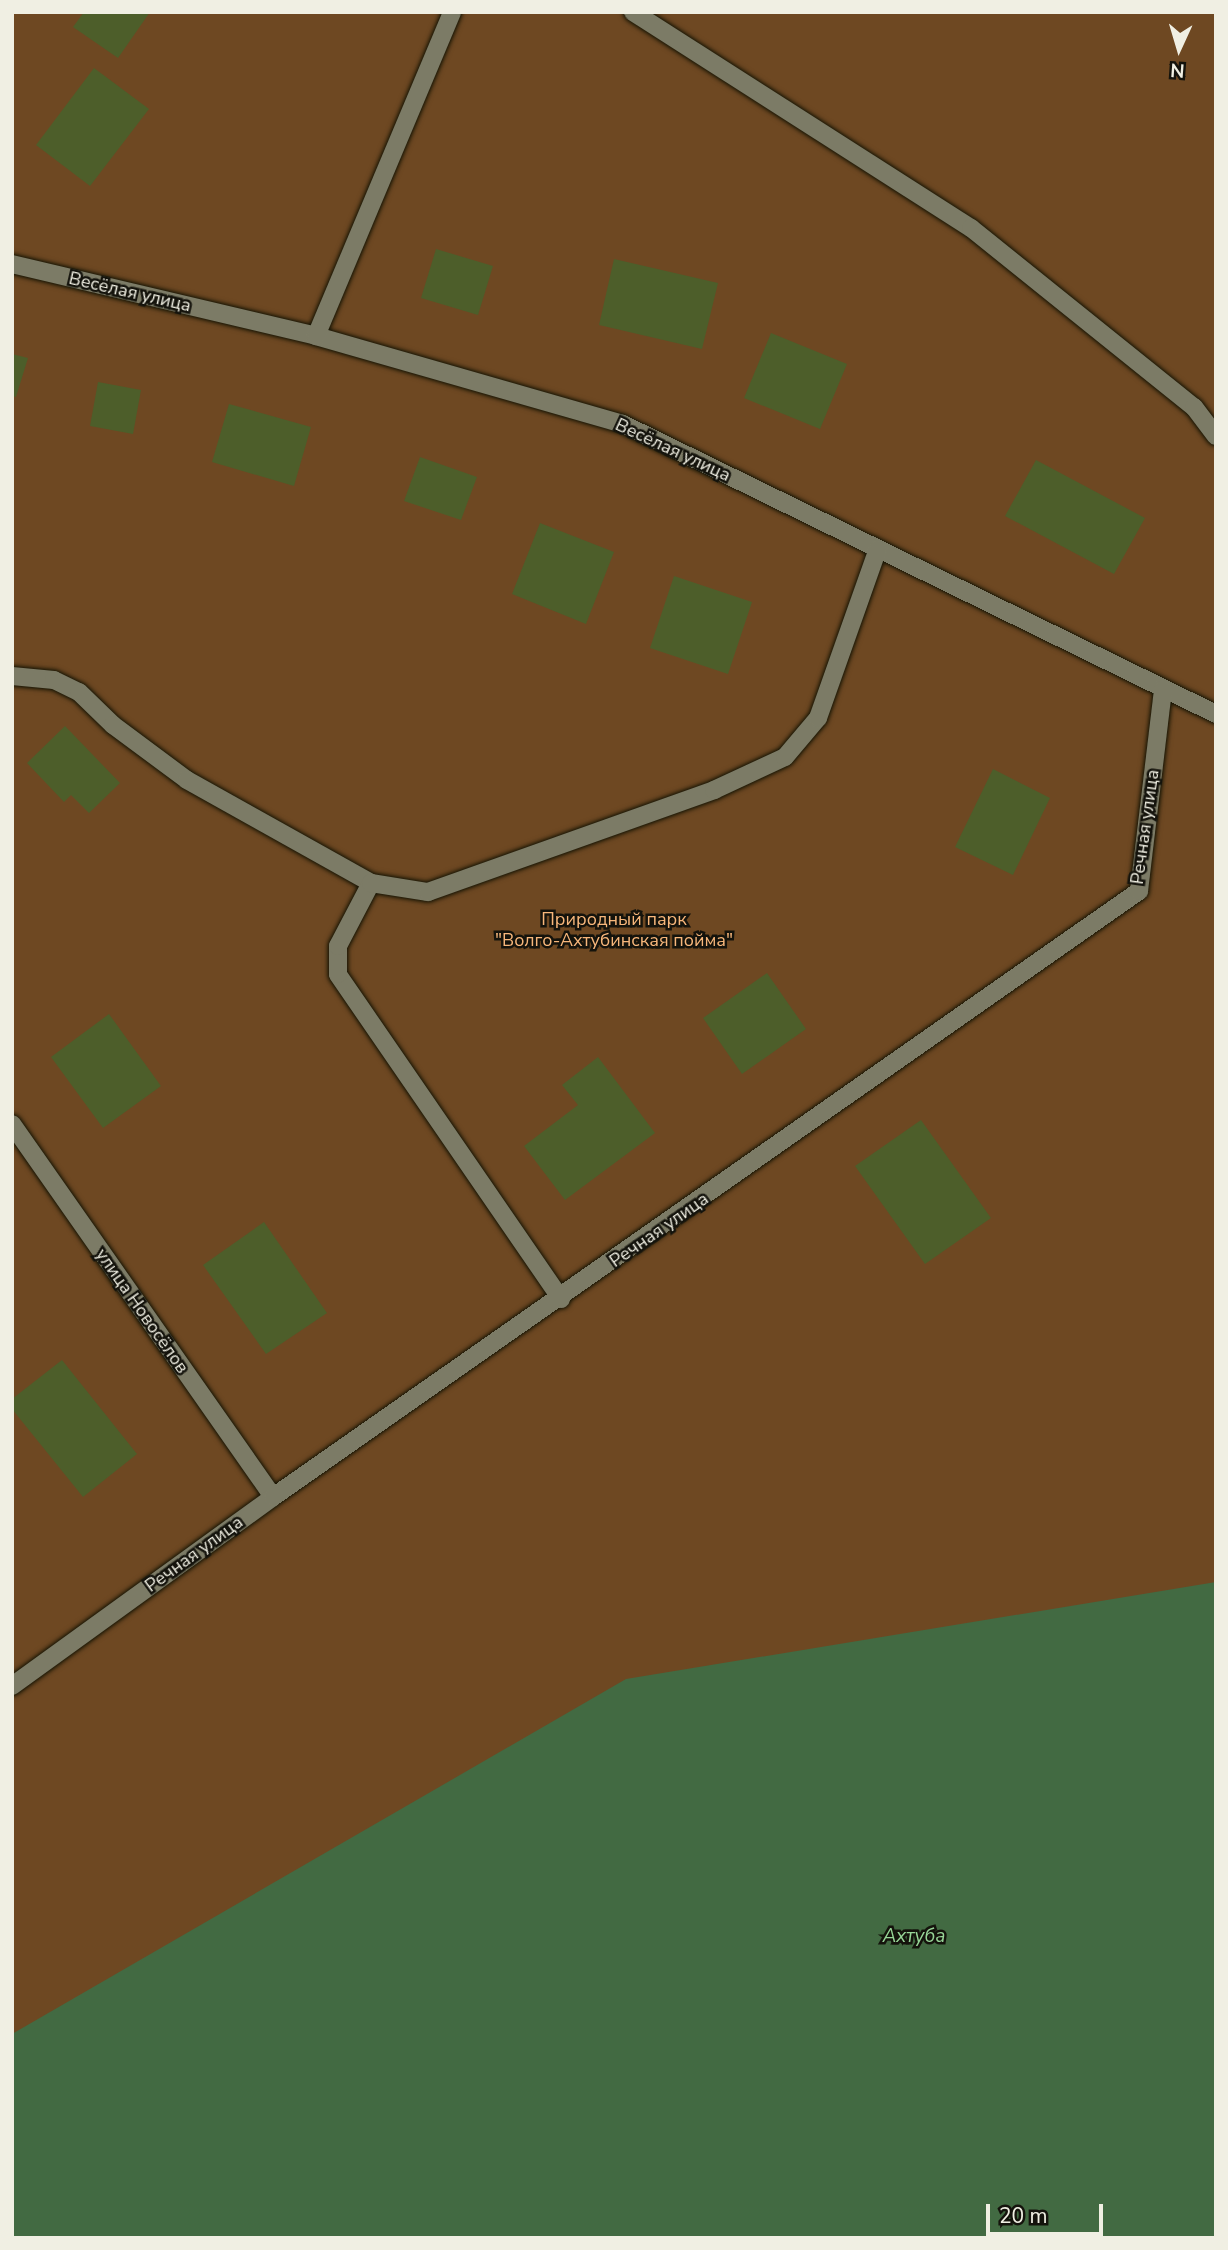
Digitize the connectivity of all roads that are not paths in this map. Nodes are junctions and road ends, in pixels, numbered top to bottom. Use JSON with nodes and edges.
{"nodes":[{"id":1,"x":452,"y":12,"type":"edge"},
{"id":2,"x":633,"y":12,"type":"edge"},
{"id":3,"x":12,"y":264,"type":"edge"},
{"id":4,"x":316,"y":336,"type":"junction"},
{"id":5,"x":1216,"y":436,"type":"edge"},
{"id":6,"x":878,"y":549,"type":"junction"},
{"id":7,"x":12,"y":676,"type":"edge"},
{"id":8,"x":1163,"y":689,"type":"junction"},
{"id":9,"x":1216,"y":714,"type":"edge"},
{"id":10,"x":371,"y":883,"type":"junction"},
{"id":11,"x":12,"y":1125,"type":"edge"},
{"id":12,"x":561,"y":1299,"type":"junction"},
{"id":13,"x":273,"y":1497,"type":"junction"},
{"id":14,"x":12,"y":1686,"type":"edge"}],
"edges":[{"from":1,"to":4,"type":"street"},
{"from":2,"to":5,"type":"street"},
{"from":3,"to":4,"type":"street","name":"Весёлая улица"},
{"from":4,"to":6,"type":"street","name":"Весёлая улица"},
{"from":6,"to":8,"type":"street","name":"Весёлая улица"},
{"from":6,"to":10,"type":"street"},
{"from":7,"to":10,"type":"street"},
{"from":8,"to":9,"type":"street","name":"Весёлая улица"},
{"from":8,"to":12,"type":"street","name":"Речная улица"},
{"from":10,"to":12,"type":"street"},
{"from":11,"to":13,"type":"street","name":"улица Новосёлов"},
{"from":12,"to":13,"type":"street","name":"Речная улица"},
{"from":13,"to":14,"type":"street","name":"Речная улица"}]}
